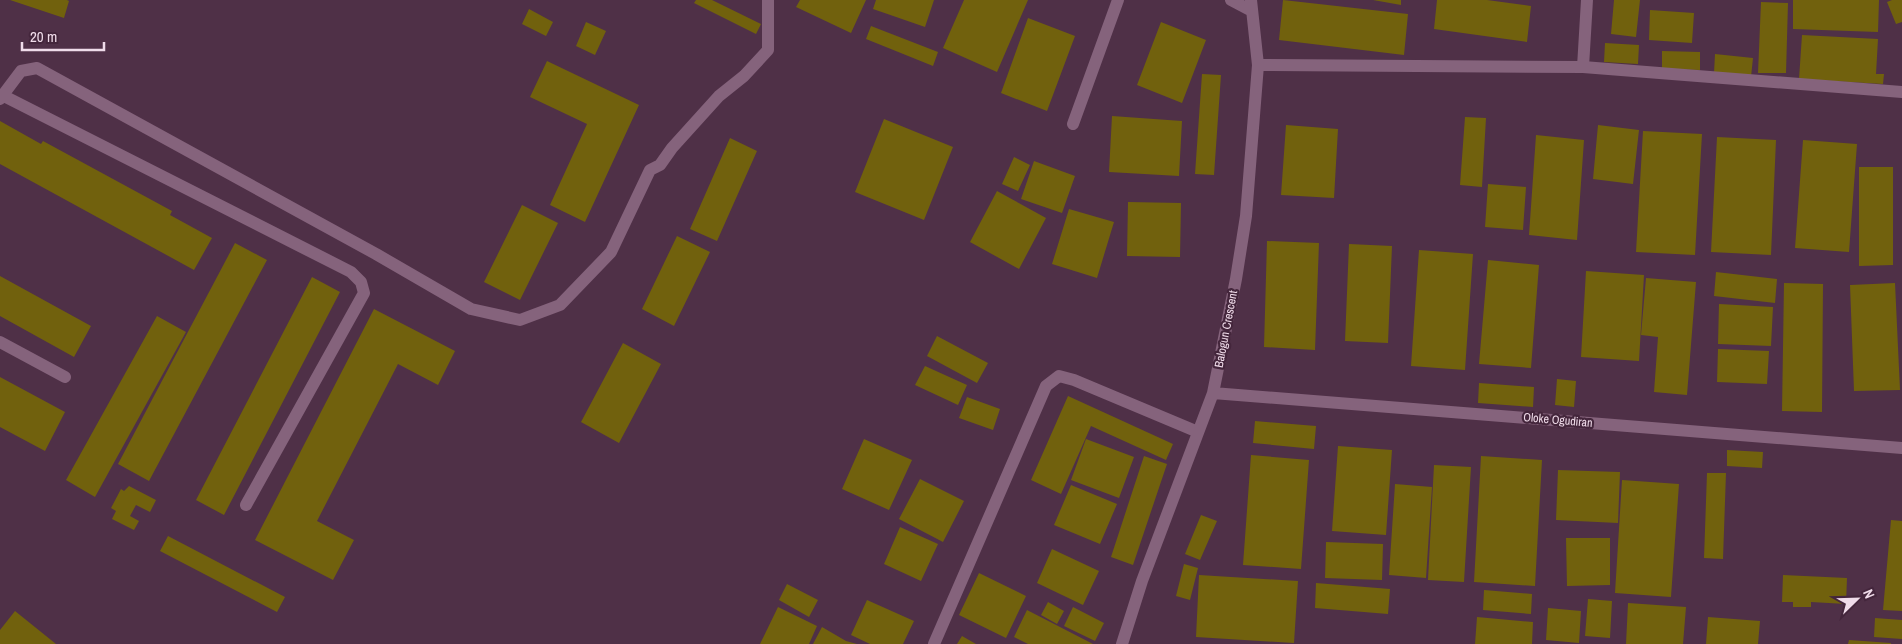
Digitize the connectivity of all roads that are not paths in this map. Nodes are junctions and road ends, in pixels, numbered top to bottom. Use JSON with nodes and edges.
{"nodes":[{"id":1,"x":768,"y":0,"type":"edge"},
{"id":2,"x":1118,"y":0,"type":"edge"},
{"id":3,"x":1231,"y":0,"type":"edge"},
{"id":4,"x":1587,"y":0,"type":"edge"},
{"id":5,"x":1251,"y":5,"type":"edge"},
{"id":6,"x":1258,"y":65,"type":"junction"},
{"id":7,"x":1583,"y":67,"type":"junction"},
{"id":8,"x":1902,"y":92,"type":"edge"},
{"id":9,"x":1,"y":97,"type":"edge"},
{"id":10,"x":1073,"y":124,"type":"dead end"},
{"id":11,"x":0,"y":342,"type":"edge"},
{"id":12,"x":65,"y":377,"type":"dead end"},
{"id":13,"x":1213,"y":393,"type":"junction"},
{"id":14,"x":1198,"y":432,"type":"junction"},
{"id":15,"x":1902,"y":448,"type":"edge"},
{"id":16,"x":246,"y":505,"type":"dead end"},
{"id":17,"x":934,"y":644,"type":"edge"},
{"id":18,"x":1122,"y":644,"type":"edge"}],
"edges":[{"from":1,"to":9,"type":"street"},
{"from":2,"to":10,"type":"street"},
{"from":3,"to":5,"type":"street"},
{"from":4,"to":7,"type":"street"},
{"from":5,"to":6,"type":"street","name":"Balogun Crescent"},
{"from":6,"to":7,"type":"street"},
{"from":6,"to":13,"type":"street","name":"Balogun Crescent"},
{"from":7,"to":8,"type":"street"},
{"from":9,"to":16,"type":"street"},
{"from":11,"to":12,"type":"street"},
{"from":13,"to":14,"type":"street","name":"Balogun Crescent"},
{"from":13,"to":15,"type":"street","name":"Oloke Ogudiran"},
{"from":14,"to":17,"type":"street"},
{"from":14,"to":18,"type":"street","name":"Balogun Crescent"}]}
